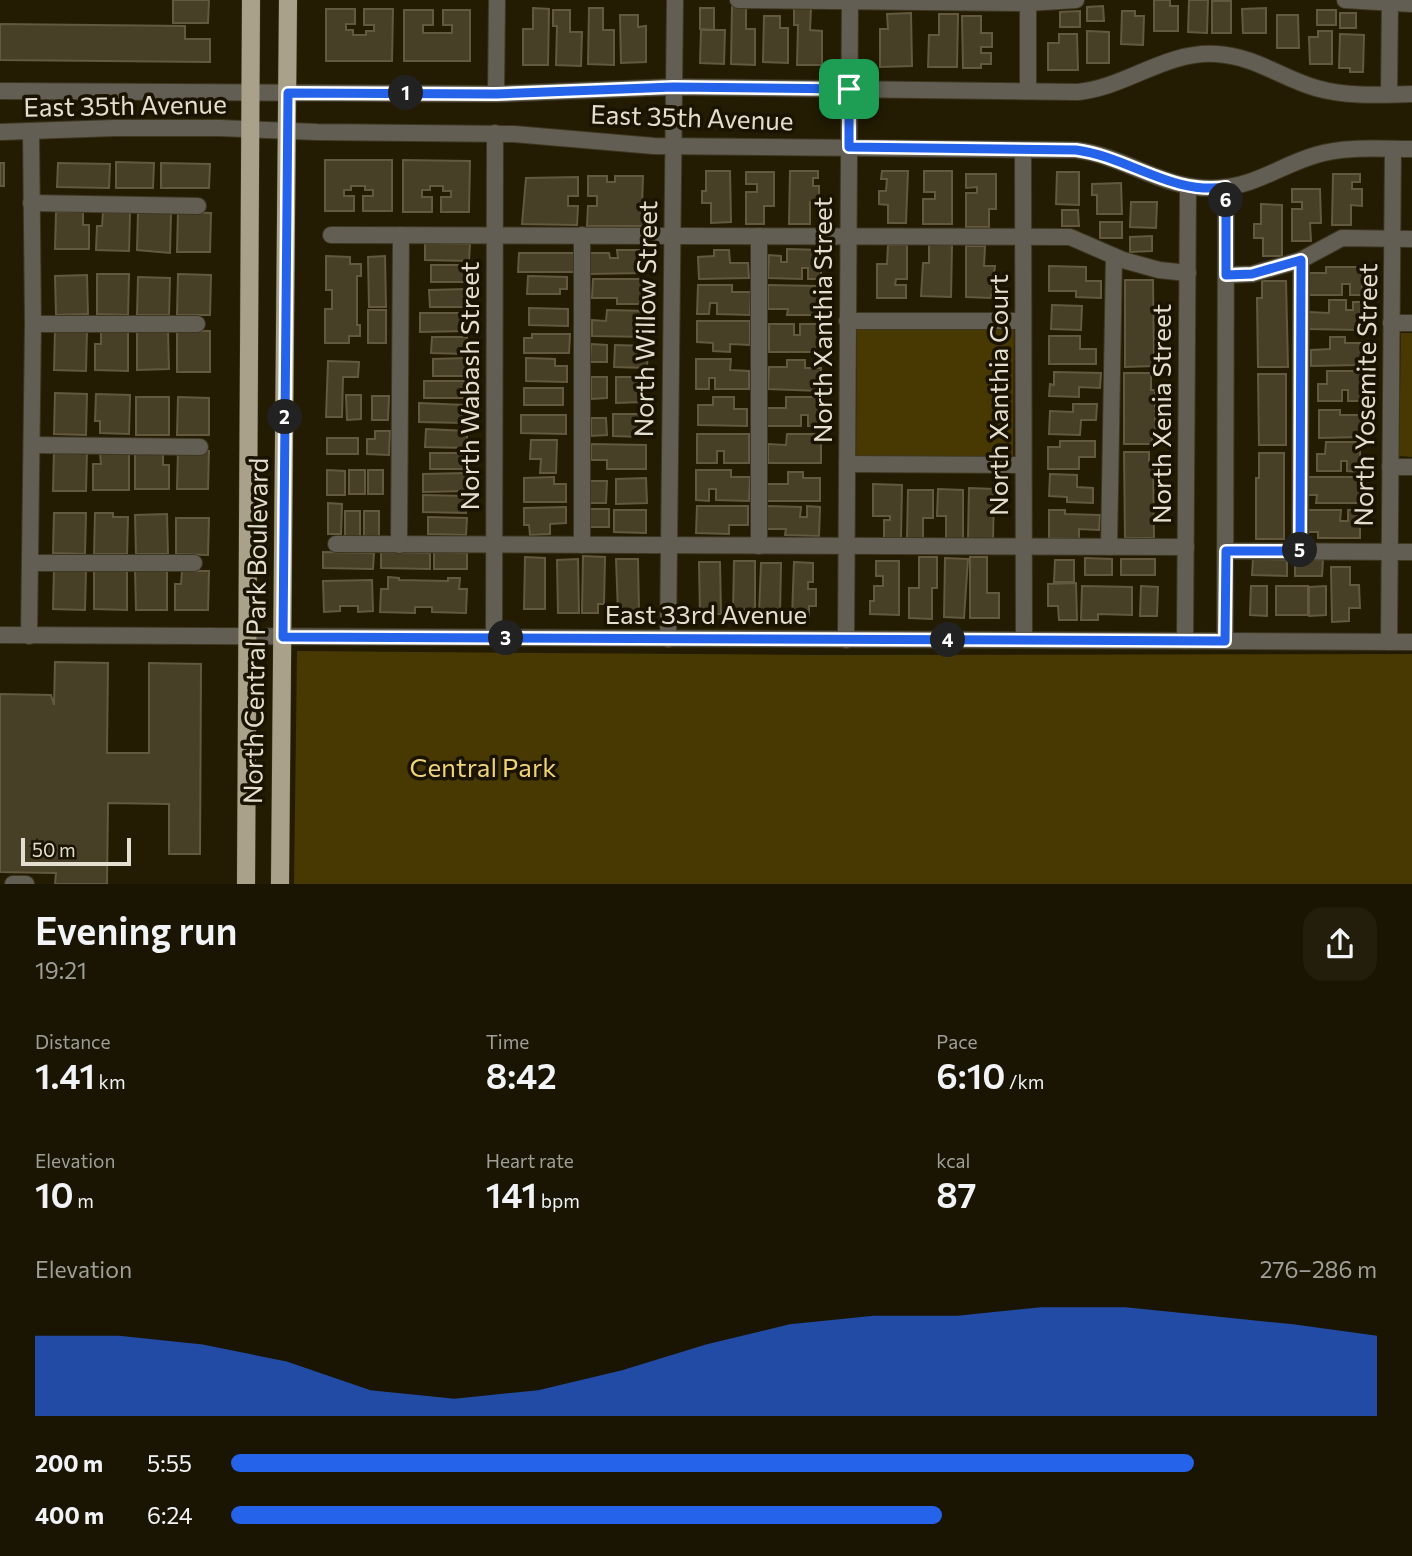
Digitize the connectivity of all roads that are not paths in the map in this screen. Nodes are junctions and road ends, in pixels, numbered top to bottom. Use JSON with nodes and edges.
{"nodes":[{"id":1,"x":251,"y":0,"type":"edge"},
{"id":2,"x":288,"y":0,"type":"edge"},
{"id":3,"x":497,"y":0,"type":"edge"},
{"id":4,"x":675,"y":0,"type":"edge"},
{"id":5,"x":738,"y":0,"type":"edge"},
{"id":6,"x":1076,"y":0,"type":"edge"},
{"id":7,"x":1345,"y":0,"type":"edge"},
{"id":8,"x":849,"y":1,"type":"edge"},
{"id":9,"x":937,"y":1,"type":"edge"},
{"id":10,"x":1028,"y":1,"type":"edge"},
{"id":11,"x":1390,"y":2,"type":"edge"},
{"id":12,"x":1412,"y":4,"type":"edge"},
{"id":13,"x":673,"y":87,"type":"junction"},
{"id":14,"x":849,"y":89,"type":"junction"},
{"id":15,"x":0,"y":91,"type":"edge"},
{"id":16,"x":1028,"y":91,"type":"junction"},
{"id":17,"x":250,"y":93,"type":"junction"},
{"id":18,"x":288,"y":93,"type":"junction"},
{"id":19,"x":496,"y":94,"type":"junction"},
{"id":20,"x":1389,"y":94,"type":"junction"},
{"id":21,"x":1412,"y":94,"type":"edge"},
{"id":22,"x":250,"y":129,"type":"junction"},
{"id":23,"x":31,"y":131,"type":"junction"},
{"id":24,"x":288,"y":131,"type":"junction"},
{"id":25,"x":0,"y":132,"type":"edge"},
{"id":26,"x":495,"y":133,"type":"junction"},
{"id":27,"x":673,"y":146,"type":"junction"},
{"id":28,"x":849,"y":147,"type":"junction"},
{"id":29,"x":1393,"y":149,"type":"junction"},
{"id":30,"x":1412,"y":149,"type":"edge"},
{"id":31,"x":1023,"y":150,"type":"junction"},
{"id":32,"x":1188,"y":187,"type":"junction"},
{"id":33,"x":1226,"y":187,"type":"junction"},
{"id":34,"x":31,"y":203,"type":"junction"},
{"id":35,"x":198,"y":206,"type":"dead end"},
{"id":36,"x":331,"y":234,"type":"dead end"},
{"id":37,"x":401,"y":235,"type":"junction"},
{"id":38,"x":496,"y":235,"type":"junction"},
{"id":39,"x":582,"y":235,"type":"junction"},
{"id":40,"x":1023,"y":235,"type":"junction"},
{"id":41,"x":671,"y":236,"type":"junction"},
{"id":42,"x":759,"y":236,"type":"junction"},
{"id":43,"x":848,"y":236,"type":"junction"},
{"id":44,"x":1392,"y":239,"type":"junction"},
{"id":45,"x":1412,"y":239,"type":"edge"},
{"id":46,"x":1114,"y":256,"type":"junction"},
{"id":47,"x":1301,"y":260,"type":"junction"},
{"id":48,"x":1188,"y":273,"type":"junction"},
{"id":49,"x":1226,"y":275,"type":"junction"},
{"id":50,"x":847,"y":321,"type":"junction"},
{"id":51,"x":1023,"y":321,"type":"junction"},
{"id":52,"x":1391,"y":323,"type":"junction"},
{"id":53,"x":1412,"y":323,"type":"edge"},
{"id":54,"x":33,"y":324,"type":"junction"},
{"id":55,"x":197,"y":324,"type":"dead end"},
{"id":56,"x":32,"y":445,"type":"junction"},
{"id":57,"x":200,"y":447,"type":"dead end"},
{"id":58,"x":847,"y":464,"type":"junction"},
{"id":59,"x":1023,"y":465,"type":"junction"},
{"id":60,"x":1390,"y":467,"type":"junction"},
{"id":61,"x":1412,"y":467,"type":"edge"},
{"id":62,"x":336,"y":544,"type":"dead end"},
{"id":63,"x":399,"y":545,"type":"junction"},
{"id":64,"x":494,"y":545,"type":"junction"},
{"id":65,"x":582,"y":545,"type":"junction"},
{"id":66,"x":669,"y":546,"type":"junction"},
{"id":67,"x":759,"y":546,"type":"junction"},
{"id":68,"x":846,"y":546,"type":"junction"},
{"id":69,"x":1023,"y":547,"type":"junction"},
{"id":70,"x":1109,"y":547,"type":"junction"},
{"id":71,"x":1186,"y":547,"type":"junction"},
{"id":72,"x":1226,"y":551,"type":"junction"},
{"id":73,"x":1300,"y":551,"type":"junction"},
{"id":74,"x":1389,"y":552,"type":"junction"},
{"id":75,"x":1412,"y":552,"type":"edge"},
{"id":76,"x":30,"y":563,"type":"junction"},
{"id":77,"x":194,"y":563,"type":"dead end"},
{"id":78,"x":0,"y":635,"type":"edge"},
{"id":79,"x":29,"y":636,"type":"junction"},
{"id":80,"x":248,"y":636,"type":"junction"},
{"id":81,"x":283,"y":637,"type":"junction"},
{"id":82,"x":494,"y":638,"type":"junction"},
{"id":83,"x":668,"y":639,"type":"junction"},
{"id":84,"x":846,"y":640,"type":"junction"},
{"id":85,"x":1024,"y":640,"type":"junction"},
{"id":86,"x":1185,"y":641,"type":"junction"},
{"id":87,"x":1225,"y":641,"type":"junction"},
{"id":88,"x":1389,"y":642,"type":"junction"},
{"id":89,"x":1412,"y":642,"type":"edge"},
{"id":90,"x":13,"y":884,"type":"edge"},
{"id":91,"x":26,"y":884,"type":"edge"},
{"id":92,"x":246,"y":884,"type":"edge"},
{"id":93,"x":280,"y":884,"type":"edge"}],
"edges":[{"from":1,"to":17,"type":"main road","name":"North Central Park Boulevard"},
{"from":2,"to":18,"type":"main road","name":"North Central Park Boulevard"},
{"from":3,"to":19,"type":"street"},
{"from":4,"to":13,"type":"street","name":"North Willow Street"},
{"from":5,"to":8,"type":"street"},
{"from":6,"to":10,"type":"street"},
{"from":7,"to":11,"type":"street"},
{"from":8,"to":9,"type":"street"},
{"from":8,"to":14,"type":"street","name":"North Xanthia Street"},
{"from":9,"to":10,"type":"street"},
{"from":10,"to":16,"type":"street"},
{"from":11,"to":12,"type":"street"},
{"from":11,"to":20,"type":"street"},
{"from":13,"to":14,"type":"street","name":"East 35th Avenue"},
{"from":13,"to":19,"type":"street","name":"East 35th Avenue"},
{"from":13,"to":27,"type":"street","name":"North Willow Street"},
{"from":14,"to":16,"type":"street","name":"East 35th Avenue"},
{"from":14,"to":28,"type":"street","name":"North Xanthia Street"},
{"from":15,"to":17,"type":"street","name":"East 35th Avenue"},
{"from":16,"to":20,"type":"street","name":"East 35th Avenue"},
{"from":17,"to":18,"type":"street","name":"East 35th Avenue"},
{"from":17,"to":22,"type":"main road","name":"North Central Park Boulevard"},
{"from":18,"to":19,"type":"street","name":"East 35th Avenue"},
{"from":18,"to":24,"type":"main road","name":"North Central Park Boulevard"},
{"from":20,"to":21,"type":"street","name":"East 35th Avenue"},
{"from":22,"to":23,"type":"street","name":"East 35th Avenue"},
{"from":22,"to":24,"type":"street","name":"East 35th Avenue"},
{"from":22,"to":80,"type":"main road","name":"North Central Park Boulevard"},
{"from":23,"to":25,"type":"street","name":"East 35th Avenue"},
{"from":23,"to":34,"type":"street"},
{"from":24,"to":26,"type":"street","name":"East 35th Avenue"},
{"from":24,"to":81,"type":"main road","name":"North Central Park Boulevard"},
{"from":26,"to":27,"type":"street","name":"East 35th Avenue"},
{"from":26,"to":38,"type":"street","name":"North Wabash Street"},
{"from":27,"to":28,"type":"street","name":"East 35th Avenue"},
{"from":27,"to":41,"type":"street","name":"North Willow Street"},
{"from":28,"to":31,"type":"street","name":"East 35th Avenue"},
{"from":28,"to":43,"type":"street","name":"North Xanthia Street"},
{"from":29,"to":30,"type":"street","name":"East 35th Avenue"},
{"from":29,"to":33,"type":"street","name":"East 35th Avenue"},
{"from":29,"to":44,"type":"street","name":"North Yosemite Street"},
{"from":31,"to":32,"type":"street","name":"East 35th Avenue"},
{"from":31,"to":40,"type":"street","name":"North Xanthia Court"},
{"from":32,"to":33,"type":"street","name":"East 35th Avenue"},
{"from":32,"to":48,"type":"street","name":"North Xenia Street"},
{"from":33,"to":49,"type":"street"},
{"from":34,"to":35,"type":"street"},
{"from":34,"to":54,"type":"street"},
{"from":36,"to":37,"type":"street"},
{"from":37,"to":38,"type":"street"},
{"from":37,"to":63,"type":"street"},
{"from":38,"to":39,"type":"street"},
{"from":38,"to":64,"type":"street","name":"North Wabash Street"},
{"from":39,"to":41,"type":"street"},
{"from":39,"to":65,"type":"street"},
{"from":40,"to":43,"type":"street"},
{"from":40,"to":46,"type":"street"},
{"from":40,"to":51,"type":"street","name":"North Xanthia Court"},
{"from":41,"to":42,"type":"street"},
{"from":41,"to":66,"type":"street","name":"North Willow Street"},
{"from":42,"to":43,"type":"street"},
{"from":42,"to":67,"type":"street"},
{"from":43,"to":50,"type":"street","name":"North Xanthia Street"},
{"from":44,"to":45,"type":"street"},
{"from":44,"to":47,"type":"street"},
{"from":44,"to":52,"type":"street","name":"North Yosemite Street"},
{"from":46,"to":48,"type":"street"},
{"from":46,"to":70,"type":"street"},
{"from":47,"to":49,"type":"street"},
{"from":47,"to":73,"type":"street"},
{"from":48,"to":71,"type":"street","name":"North Xenia Street"},
{"from":49,"to":72,"type":"street"},
{"from":50,"to":51,"type":"street"},
{"from":50,"to":58,"type":"street","name":"North Xanthia Street"},
{"from":51,"to":59,"type":"street","name":"North Xanthia Court"},
{"from":52,"to":53,"type":"street"},
{"from":52,"to":60,"type":"street","name":"North Yosemite Street"},
{"from":54,"to":55,"type":"street"},
{"from":54,"to":56,"type":"street"},
{"from":56,"to":57,"type":"street"},
{"from":56,"to":76,"type":"street"},
{"from":58,"to":59,"type":"street"},
{"from":58,"to":68,"type":"street","name":"North Xanthia Street"},
{"from":59,"to":69,"type":"street","name":"North Xanthia Court"},
{"from":60,"to":61,"type":"street"},
{"from":60,"to":74,"type":"street","name":"North Yosemite Street"},
{"from":62,"to":63,"type":"street"},
{"from":63,"to":64,"type":"street"},
{"from":64,"to":65,"type":"street"},
{"from":64,"to":82,"type":"street","name":"North Wabash Street"},
{"from":65,"to":66,"type":"street"},
{"from":66,"to":67,"type":"street"},
{"from":66,"to":83,"type":"street","name":"North Willow Street"},
{"from":67,"to":68,"type":"street"},
{"from":68,"to":69,"type":"street"},
{"from":68,"to":84,"type":"street","name":"North Xanthia Street"},
{"from":69,"to":70,"type":"street"},
{"from":69,"to":85,"type":"street","name":"North Xanthia Court"},
{"from":70,"to":71,"type":"street"},
{"from":71,"to":86,"type":"street","name":"North Xenia Street"},
{"from":72,"to":73,"type":"street"},
{"from":72,"to":87,"type":"street"},
{"from":73,"to":74,"type":"street"},
{"from":74,"to":75,"type":"street"},
{"from":74,"to":88,"type":"street","name":"North Yosemite Street"},
{"from":76,"to":77,"type":"street"},
{"from":76,"to":79,"type":"street"},
{"from":78,"to":79,"type":"street","name":"East 33rd Avenue"},
{"from":79,"to":80,"type":"street","name":"East 33rd Avenue"},
{"from":80,"to":81,"type":"street","name":"East 33rd Avenue"},
{"from":80,"to":92,"type":"main road","name":"North Central Park Boulevard"},
{"from":81,"to":82,"type":"street","name":"East 33rd Avenue"},
{"from":81,"to":93,"type":"main road","name":"North Central Park Boulevard"},
{"from":82,"to":83,"type":"street","name":"East 33rd Avenue"},
{"from":83,"to":84,"type":"street","name":"East 33rd Avenue"},
{"from":84,"to":85,"type":"street","name":"East 33rd Avenue"},
{"from":85,"to":86,"type":"street","name":"East 33rd Avenue"},
{"from":86,"to":87,"type":"street","name":"East 33rd Avenue"},
{"from":87,"to":88,"type":"street","name":"East 33rd Avenue"},
{"from":88,"to":89,"type":"street","name":"East 33rd Avenue"},
{"from":90,"to":91,"type":"street"}]}
